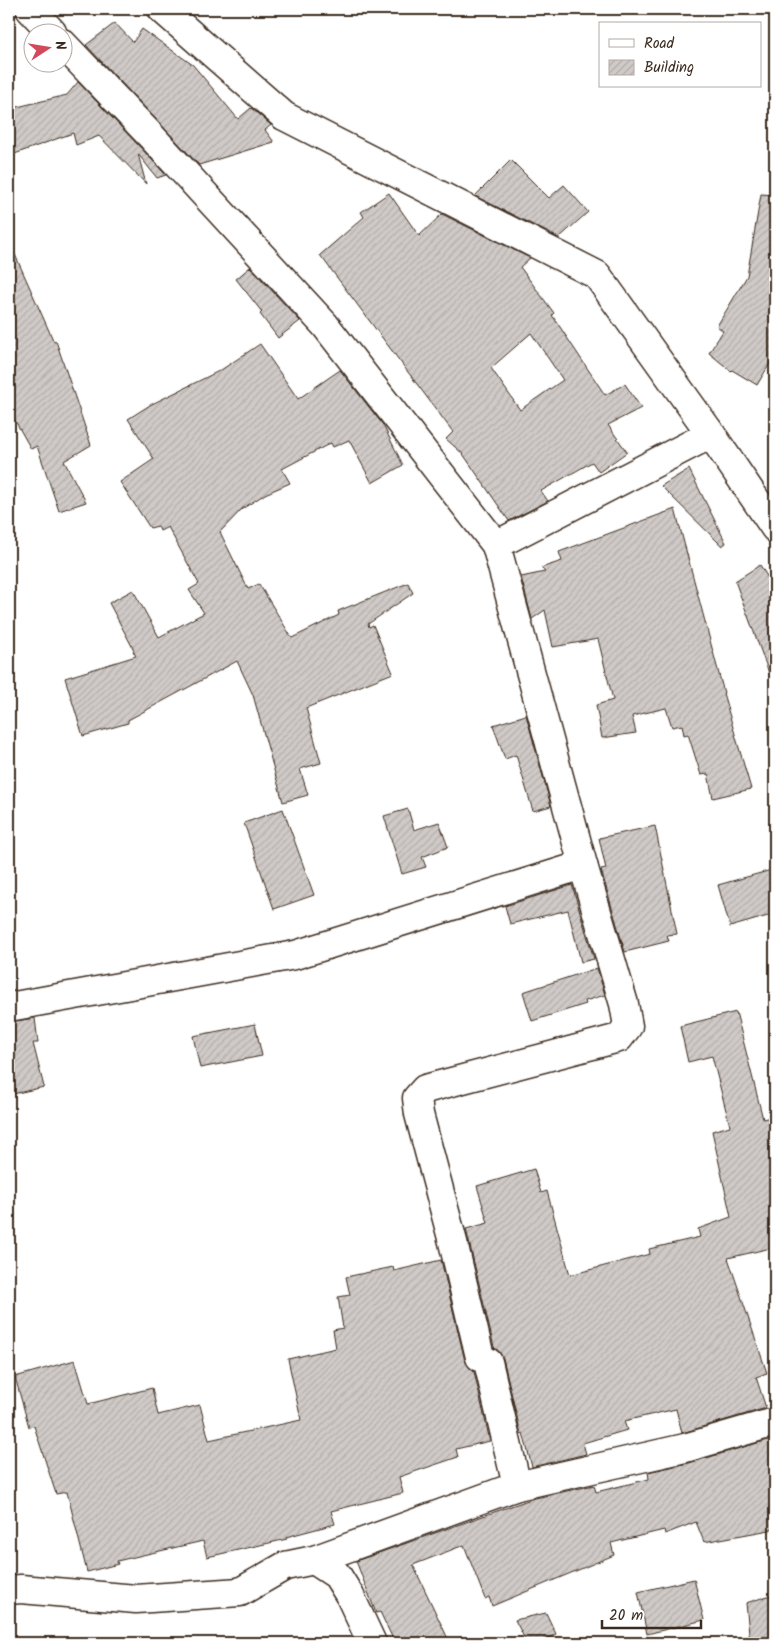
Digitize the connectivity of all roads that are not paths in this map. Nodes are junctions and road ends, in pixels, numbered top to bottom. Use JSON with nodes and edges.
{"nodes":[{"id":1,"x":30,"y":9,"type":"edge"},
{"id":2,"x":162,"y":9,"type":"edge"},
{"id":3,"x":42,"y":22,"type":"edge"},
{"id":4,"x":72,"y":53,"type":"edge"},
{"id":5,"x":711,"y":434,"type":"junction"},
{"id":6,"x":775,"y":528,"type":"edge"},
{"id":7,"x":496,"y":545,"type":"junction"},
{"id":8,"x":583,"y":865,"type":"junction"},
{"id":9,"x":9,"y":1007,"type":"edge"},
{"id":10,"x":775,"y":1422,"type":"edge"},
{"id":11,"x":517,"y":1486,"type":"junction"},
{"id":12,"x":314,"y":1560,"type":"junction"},
{"id":13,"x":9,"y":1590,"type":"edge"},
{"id":14,"x":372,"y":1643,"type":"edge"}],
"edges":[{"from":1,"to":3,"type":"street"},
{"from":2,"to":5,"type":"street"},
{"from":4,"to":7,"type":"street"},
{"from":5,"to":6,"type":"street"},
{"from":5,"to":7,"type":"street"},
{"from":7,"to":8,"type":"street"},
{"from":8,"to":9,"type":"street"},
{"from":8,"to":11,"type":"street"},
{"from":10,"to":11,"type":"street"},
{"from":11,"to":12,"type":"street"},
{"from":12,"to":13,"type":"street"},
{"from":12,"to":14,"type":"street"}]}
